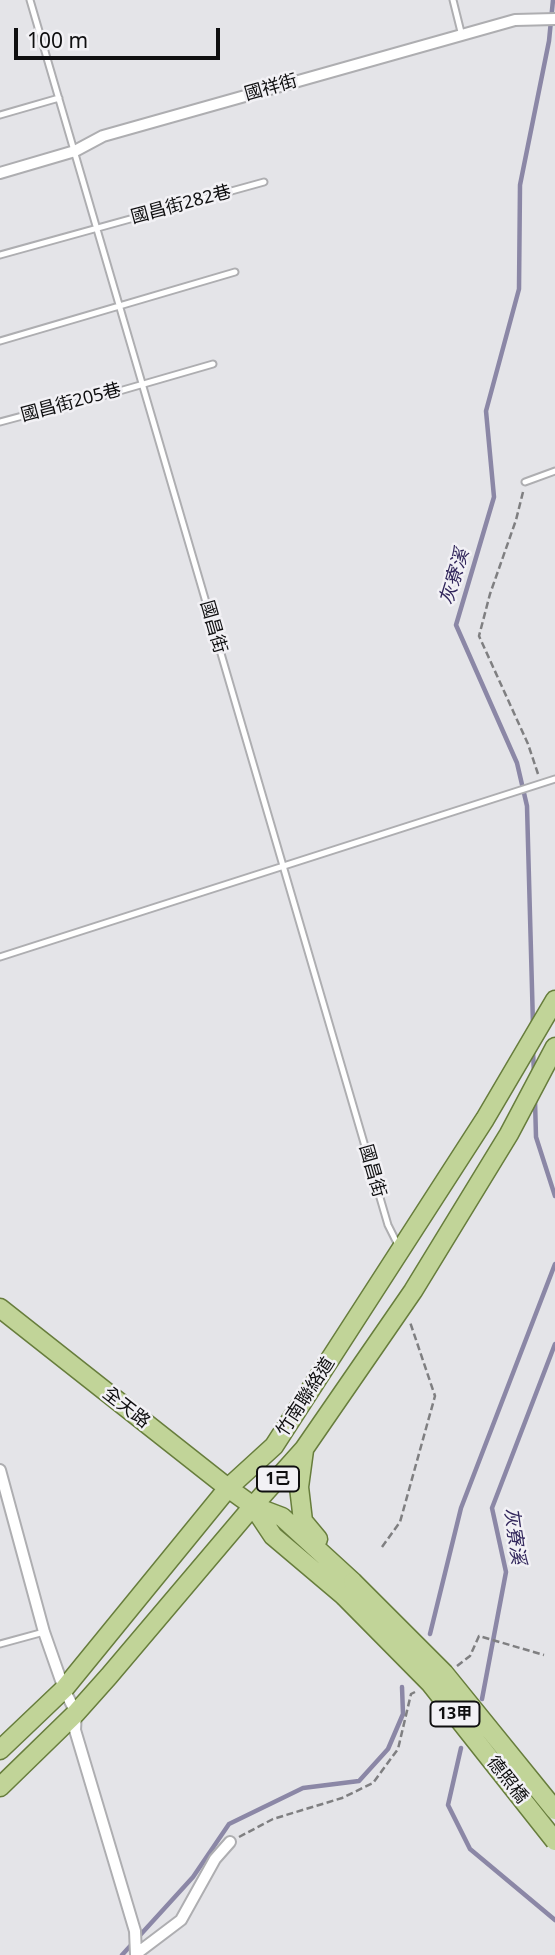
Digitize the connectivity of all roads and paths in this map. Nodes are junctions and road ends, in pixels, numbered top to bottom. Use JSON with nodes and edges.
{"nodes":[{"id":1,"x":30,"y":0,"type":"edge"},
{"id":2,"x":453,"y":0,"type":"edge"},
{"id":3,"x":551,"y":19,"type":"edge"},
{"id":4,"x":462,"y":36,"type":"junction"},
{"id":5,"x":59,"y":98,"type":"junction"},
{"id":6,"x":0,"y":115,"type":"edge"},
{"id":7,"x":75,"y":151,"type":"junction"},
{"id":8,"x":0,"y":173,"type":"edge"},
{"id":9,"x":264,"y":182,"type":"dead end"},
{"id":10,"x":97,"y":228,"type":"junction"},
{"id":11,"x":0,"y":255,"type":"edge"},
{"id":12,"x":235,"y":272,"type":"dead end"},
{"id":13,"x":120,"y":306,"type":"junction"},
{"id":14,"x":0,"y":341,"type":"edge"},
{"id":15,"x":213,"y":364,"type":"dead end"},
{"id":16,"x":143,"y":384,"type":"junction"},
{"id":17,"x":0,"y":422,"type":"edge"},
{"id":18,"x":555,"y":471,"type":"edge"},
{"id":19,"x":525,"y":482,"type":"joint"},
{"id":20,"x":555,"y":779,"type":"edge"},
{"id":21,"x":541,"y":784,"type":"junction"},
{"id":22,"x":283,"y":867,"type":"junction"},
{"id":23,"x":0,"y":957,"type":"edge"},
{"id":24,"x":555,"y":1000,"type":"edge"},
{"id":25,"x":555,"y":1047,"type":"edge"},
{"id":26,"x":401,"y":1251,"type":"junction"},
{"id":27,"x":403,"y":1306,"type":"junction"},
{"id":28,"x":0,"y":1308,"type":"edge"},
{"id":29,"x":304,"y":1449,"type":"junction"},
{"id":30,"x":0,"y":1471,"type":"edge"},
{"id":31,"x":228,"y":1488,"type":"junction"},
{"id":32,"x":253,"y":1506,"type":"junction"},
{"id":33,"x":382,"y":1547,"type":"dead end"},
{"id":34,"x":349,"y":1589,"type":"junction"},
{"id":35,"x":44,"y":1632,"type":"junction"},
{"id":36,"x":0,"y":1644,"type":"edge"},
{"id":37,"x":544,"y":1654,"type":"dead end"},
{"id":38,"x":450,"y":1670,"type":"dead end"},
{"id":39,"x":421,"y":1688,"type":"dead end"},
{"id":40,"x":64,"y":1689,"type":"junction"},
{"id":41,"x":76,"y":1713,"type":"junction"},
{"id":42,"x":0,"y":1750,"type":"edge"},
{"id":43,"x":0,"y":1787,"type":"edge"},
{"id":44,"x":555,"y":1810,"type":"edge"},
{"id":45,"x":555,"y":1841,"type":"edge"},
{"id":46,"x":230,"y":1842,"type":"joint"},
{"id":47,"x":137,"y":1952,"type":"edge"}],
"edges":[{"from":1,"to":5,"type":"lane","name":"國昌街"},
{"from":2,"to":4,"type":"lane"},
{"from":3,"to":4,"type":"street","name":"國祥街"},
{"from":4,"to":7,"type":"street","name":"國祥街"},
{"from":5,"to":6,"type":"lane"},
{"from":5,"to":7,"type":"lane","name":"國昌街"},
{"from":7,"to":8,"type":"street","name":"國祥街"},
{"from":7,"to":10,"type":"lane","name":"國昌街"},
{"from":9,"to":10,"type":"lane","name":"國昌街282巷"},
{"from":10,"to":11,"type":"lane","name":"國昌街282巷"},
{"from":10,"to":13,"type":"lane","name":"國昌街"},
{"from":12,"to":13,"type":"lane"},
{"from":13,"to":14,"type":"lane"},
{"from":13,"to":16,"type":"lane","name":"國昌街"},
{"from":15,"to":16,"type":"lane","name":"國昌街205巷"},
{"from":16,"to":17,"type":"lane","name":"國昌街205巷"},
{"from":16,"to":22,"type":"lane","name":"國昌街"},
{"from":18,"to":19,"type":"lane"},
{"from":19,"to":21,"type":"path"},
{"from":20,"to":21,"type":"lane"},
{"from":21,"to":22,"type":"lane"},
{"from":22,"to":23,"type":"lane"},
{"from":22,"to":26,"type":"lane","name":"國昌街"},
{"from":24,"to":26,"type":"main road","name":"竹南聯絡道","number":"1己"},
{"from":25,"to":27,"type":"main road","name":"竹南聯絡道","number":"1己"},
{"from":26,"to":31,"type":"main road","name":"竹南聯絡道","number":"1己"},
{"from":27,"to":29,"type":"main road","name":"竹南聯絡道","number":"1己"},
{"from":27,"to":33,"type":"path"},
{"from":28,"to":31,"type":"main road","name":"全天路","number":"13甲"},
{"from":29,"to":32,"type":"main road","name":"竹南聯絡道","number":"1己"},
{"from":29,"to":34,"type":"main road"},
{"from":30,"to":35,"type":"street"},
{"from":31,"to":32,"type":"main road","name":"全天路","number":"13甲"},
{"from":31,"to":40,"type":"main road","name":"竹南聯絡道","number":"1己"},
{"from":32,"to":34,"type":"main road","number":"13甲"},
{"from":32,"to":41,"type":"main road","name":"竹南聯絡道","number":"1己"},
{"from":34,"to":44,"type":"main road","name":"德照橋","number":"13甲","bridge":true},
{"from":34,"to":45,"type":"main road","name":"德照橋","number":"13甲","bridge":true},
{"from":35,"to":36,"type":"lane"},
{"from":35,"to":40,"type":"street"},
{"from":37,"to":38,"type":"path"},
{"from":39,"to":46,"type":"path"},
{"from":40,"to":41,"type":"street"},
{"from":40,"to":42,"type":"main road","name":"竹南聯絡道","number":"1己"},
{"from":41,"to":43,"type":"main road","name":"竹南聯絡道","number":"1己"},
{"from":41,"to":47,"type":"street"},
{"from":46,"to":47,"type":"street"}]}
